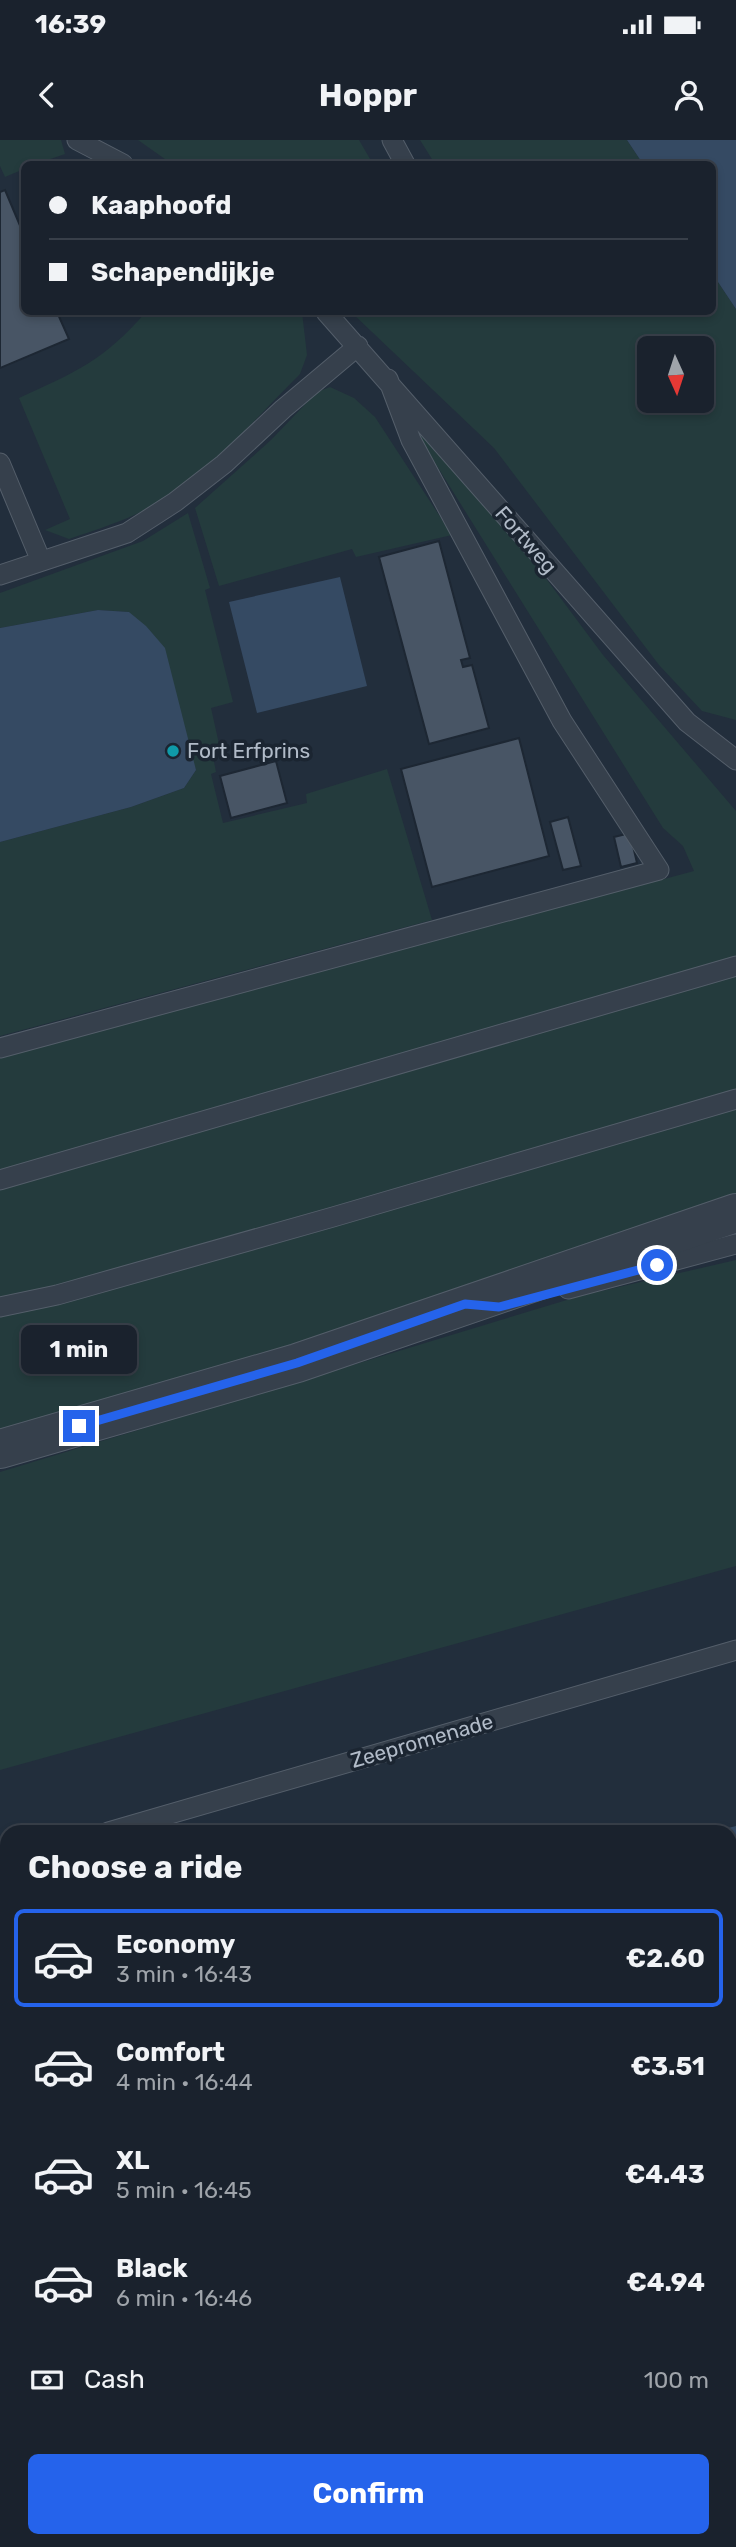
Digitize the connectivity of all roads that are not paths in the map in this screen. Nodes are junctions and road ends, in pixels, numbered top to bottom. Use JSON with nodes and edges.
{"nodes":[{"id":1,"x":77,"y":140,"type":"edge"},
{"id":2,"x":392,"y":140,"type":"edge"},
{"id":3,"x":117,"y":161,"type":"edge"},
{"id":4,"x":403,"y":161,"type":"edge"},
{"id":5,"x":329,"y":315,"type":"edge"},
{"id":6,"x":358,"y":345,"type":"junction"},
{"id":7,"x":388,"y":379,"type":"junction"},
{"id":8,"x":0,"y":463,"type":"edge"},
{"id":9,"x":41,"y":561,"type":"junction"},
{"id":10,"x":0,"y":575,"type":"edge"},
{"id":11,"x":736,"y":760,"type":"edge"},
{"id":12,"x":736,"y":966,"type":"edge"},
{"id":13,"x":0,"y":1048,"type":"edge"},
{"id":14,"x":736,"y":1098,"type":"edge"},
{"id":15,"x":0,"y":1180,"type":"edge"},
{"id":16,"x":736,"y":1213,"type":"edge"},
{"id":17,"x":736,"y":1244,"type":"edge"},
{"id":18,"x":465,"y":1304,"type":"junction"},
{"id":19,"x":0,"y":1307,"type":"edge"},
{"id":20,"x":0,"y":1449,"type":"edge"},
{"id":21,"x":736,"y":1650,"type":"edge"},
{"id":22,"x":132,"y":1825,"type":"edge"}],
"edges":[{"from":1,"to":3,"type":"lane"},
{"from":2,"to":4,"type":"lane"},
{"from":5,"to":6,"type":"lane","name":"Fortweg"},
{"from":6,"to":7,"type":"lane","name":"Fortweg"},
{"from":6,"to":9,"type":"lane"},
{"from":7,"to":11,"type":"lane","name":"Fortweg"},
{"from":7,"to":13,"type":"lane"},
{"from":8,"to":9,"type":"lane"},
{"from":9,"to":10,"type":"lane"},
{"from":12,"to":15,"type":"lane"},
{"from":14,"to":19,"type":"lane"},
{"from":16,"to":18,"type":"street"},
{"from":17,"to":18,"type":"lane"},
{"from":18,"to":20,"type":"street"},
{"from":21,"to":22,"type":"lane","name":"Zeepromenade"}]}
